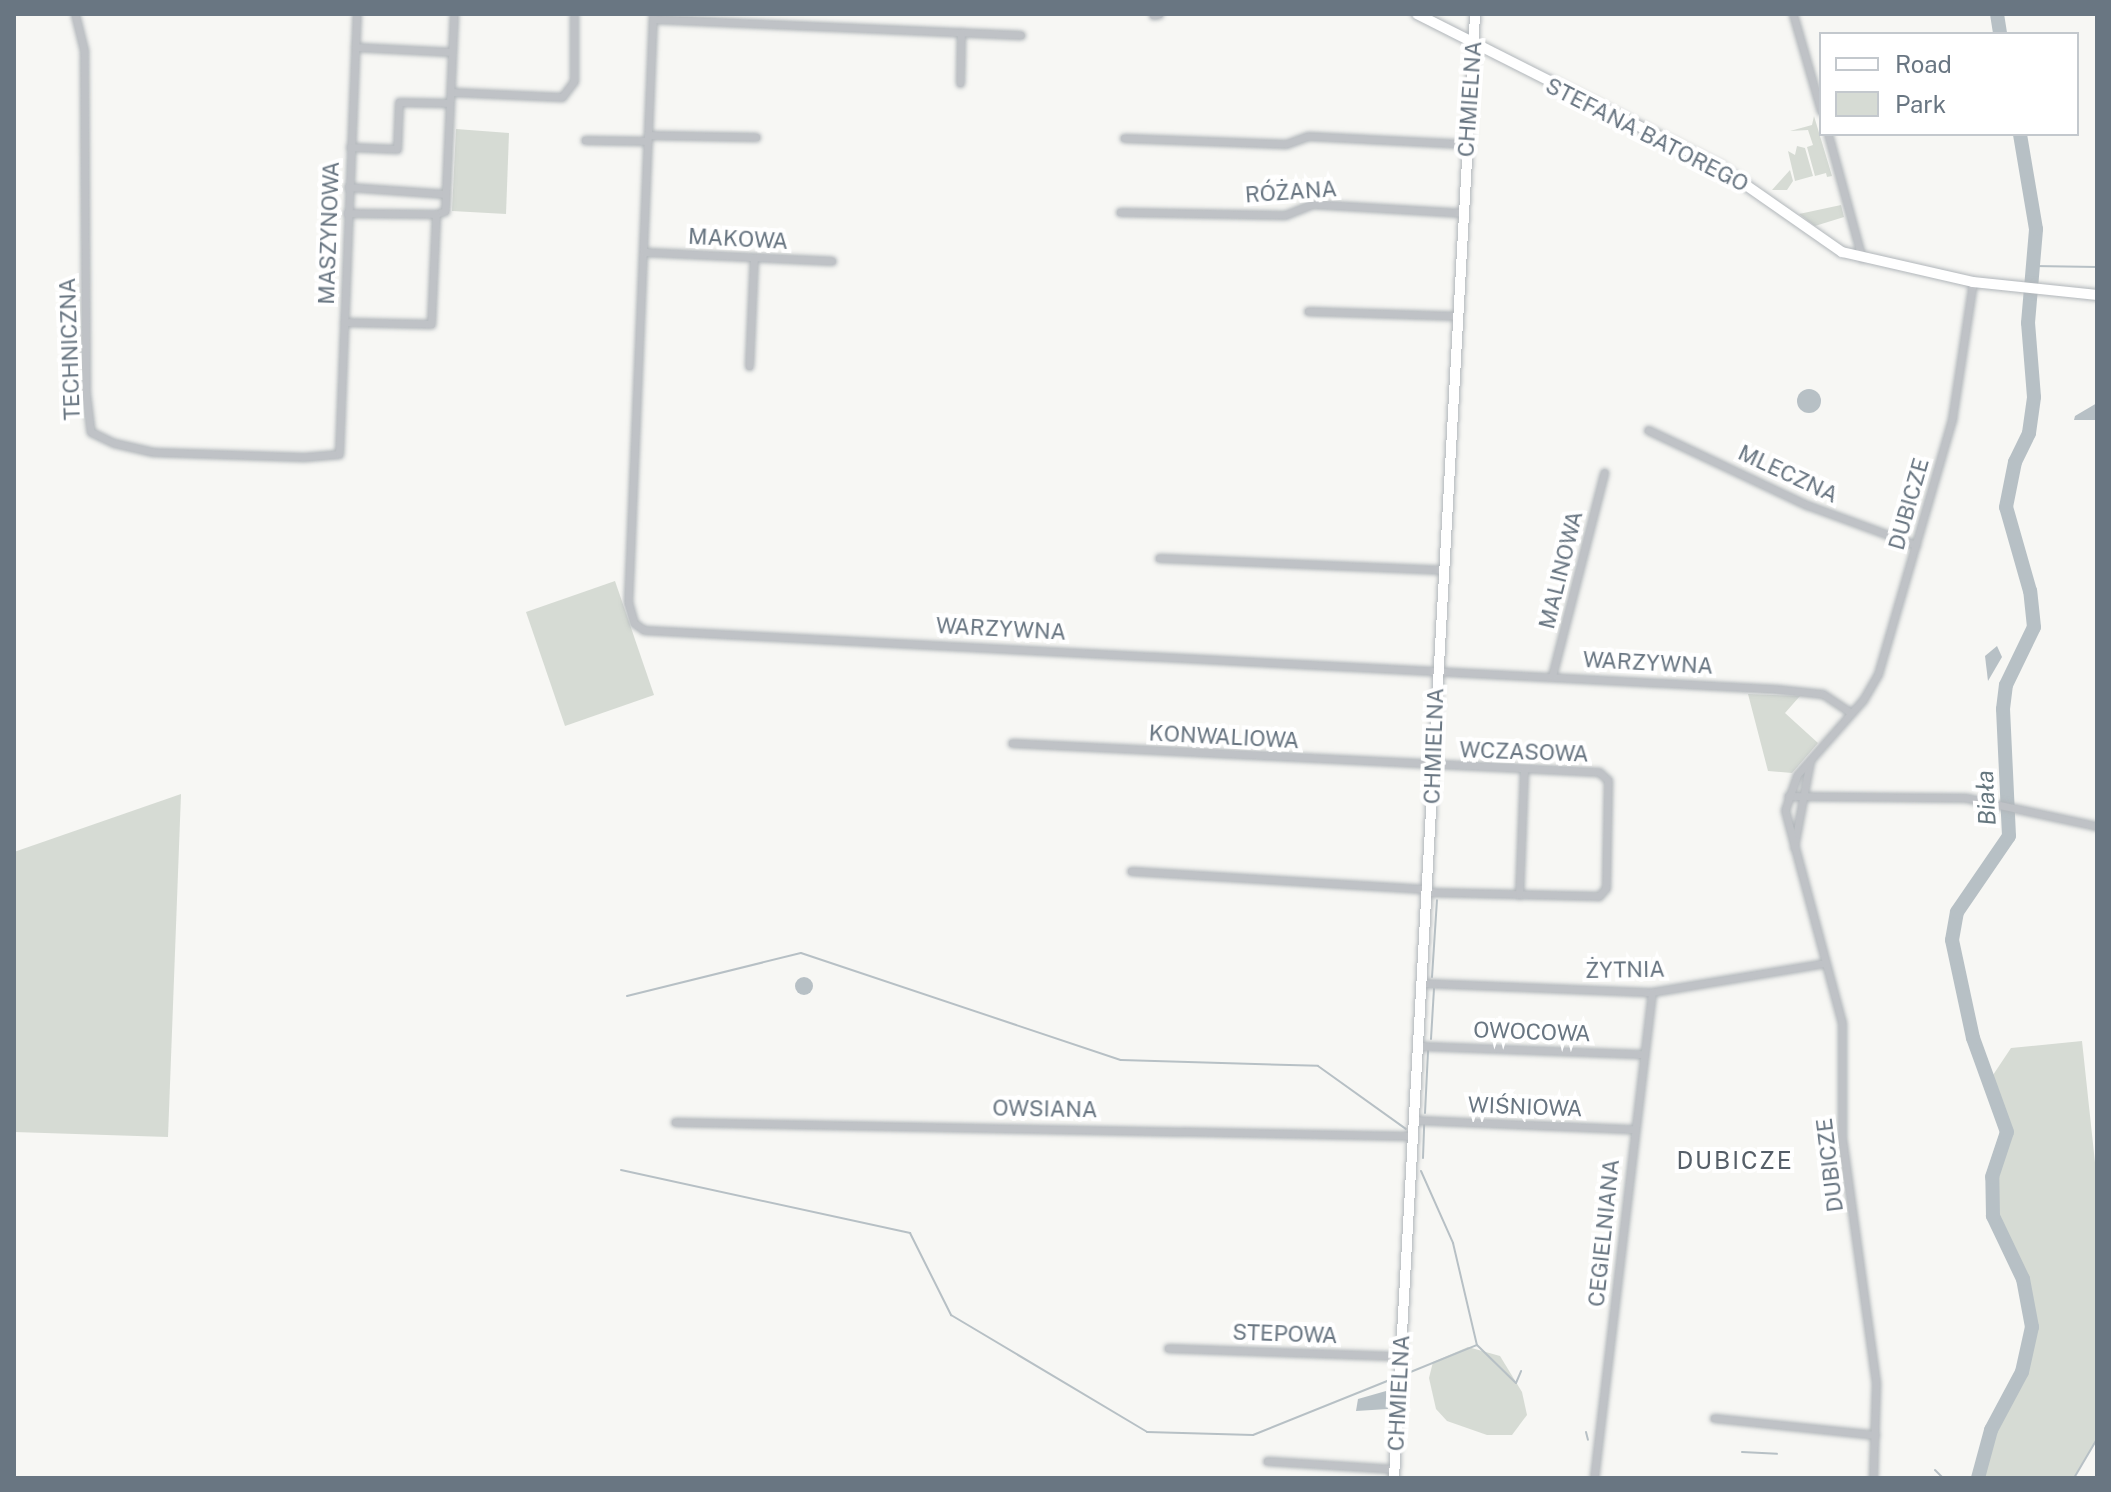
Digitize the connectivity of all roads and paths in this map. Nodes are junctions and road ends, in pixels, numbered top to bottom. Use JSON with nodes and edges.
{"nodes":[{"id":1,"x":75,"y":14,"type":"edge"},
{"id":2,"x":357,"y":14,"type":"edge"},
{"id":3,"x":454,"y":14,"type":"edge"},
{"id":4,"x":574,"y":14,"type":"edge"},
{"id":5,"x":1159,"y":14,"type":"edge"},
{"id":6,"x":1417,"y":14,"type":"edge"},
{"id":7,"x":1475,"y":14,"type":"edge"},
{"id":8,"x":1793,"y":14,"type":"edge"},
{"id":9,"x":1153,"y":15,"type":"edge"},
{"id":10,"x":653,"y":16,"type":"edge"},
{"id":11,"x":961,"y":32,"type":"junction"},
{"id":12,"x":1021,"y":35,"type":"dead end"},
{"id":13,"x":1472,"y":43,"type":"junction"},
{"id":14,"x":355,"y":47,"type":"junction"},
{"id":15,"x":452,"y":52,"type":"junction"},
{"id":16,"x":960,"y":83,"type":"dead end"},
{"id":17,"x":451,"y":92,"type":"junction"},
{"id":18,"x":448,"y":103,"type":"junction"},
{"id":19,"x":1819,"y":104,"type":"edge"},
{"id":20,"x":1829,"y":136,"type":"edge"},
{"id":21,"x":756,"y":137,"type":"dead end"},
{"id":22,"x":648,"y":138,"type":"junction"},
{"id":23,"x":1124,"y":138,"type":"dead end"},
{"id":24,"x":585,"y":140,"type":"dead end"},
{"id":25,"x":1466,"y":144,"type":"junction"},
{"id":26,"x":350,"y":147,"type":"junction"},
{"id":27,"x":348,"y":187,"type":"junction"},
{"id":28,"x":446,"y":194,"type":"junction"},
{"id":29,"x":1120,"y":212,"type":"dead end"},
{"id":30,"x":347,"y":213,"type":"junction"},
{"id":31,"x":1464,"y":213,"type":"junction"},
{"id":32,"x":436,"y":214,"type":"junction"},
{"id":33,"x":643,"y":252,"type":"junction"},
{"id":34,"x":754,"y":257,"type":"junction"},
{"id":35,"x":1862,"y":258,"type":"junction"},
{"id":36,"x":832,"y":261,"type":"dead end"},
{"id":37,"x":1973,"y":282,"type":"junction"},
{"id":38,"x":2097,"y":295,"type":"edge"},
{"id":39,"x":1308,"y":311,"type":"dead end"},
{"id":40,"x":1458,"y":316,"type":"junction"},
{"id":41,"x":344,"y":322,"type":"junction"},
{"id":42,"x":749,"y":366,"type":"dead end"},
{"id":43,"x":1648,"y":430,"type":"dead end"},
{"id":44,"x":339,"y":454,"type":"joint"},
{"id":45,"x":1604,"y":473,"type":"dead end"},
{"id":46,"x":1916,"y":545,"type":"junction"},
{"id":47,"x":1159,"y":558,"type":"dead end"},
{"id":48,"x":1443,"y":570,"type":"junction"},
{"id":49,"x":1437,"y":670,"type":"junction"},
{"id":50,"x":1552,"y":676,"type":"junction"},
{"id":51,"x":1851,"y":713,"type":"junction"},
{"id":52,"x":1012,"y":743,"type":"dead end"},
{"id":53,"x":1811,"y":758,"type":"junction"},
{"id":54,"x":1433,"y":767,"type":"junction"},
{"id":55,"x":1524,"y":771,"type":"junction"},
{"id":56,"x":1788,"y":796,"type":"junction"},
{"id":57,"x":1803,"y":799,"type":"junction"},
{"id":58,"x":2097,"y":826,"type":"edge"},
{"id":59,"x":1793,"y":853,"type":"junction"},
{"id":60,"x":1131,"y":871,"type":"dead end"},
{"id":61,"x":1428,"y":890,"type":"junction"},
{"id":62,"x":1519,"y":895,"type":"junction"},
{"id":63,"x":1825,"y":963,"type":"junction"},
{"id":64,"x":1423,"y":983,"type":"junction"},
{"id":65,"x":1652,"y":992,"type":"junction"},
{"id":66,"x":1419,"y":1046,"type":"junction"},
{"id":67,"x":1642,"y":1054,"type":"junction"},
{"id":68,"x":1415,"y":1120,"type":"junction"},
{"id":69,"x":675,"y":1122,"type":"dead end"},
{"id":70,"x":1634,"y":1129,"type":"junction"},
{"id":71,"x":1414,"y":1136,"type":"junction"},
{"id":72,"x":1168,"y":1348,"type":"dead end"},
{"id":73,"x":1401,"y":1356,"type":"junction"},
{"id":74,"x":1714,"y":1418,"type":"dead end"},
{"id":75,"x":1875,"y":1435,"type":"junction"},
{"id":76,"x":1267,"y":1461,"type":"dead end"},
{"id":77,"x":1395,"y":1474,"type":"edge"},
{"id":78,"x":1594,"y":1478,"type":"edge"},
{"id":79,"x":1873,"y":1478,"type":"edge"}],
"edges":[{"from":1,"to":44,"type":"street","name":"TECHNICZNA"},
{"from":2,"to":14,"type":"street","name":"MASZYNOWA"},
{"from":3,"to":15,"type":"street"},
{"from":4,"to":17,"type":"street"},
{"from":5,"to":9,"type":"street"},
{"from":6,"to":13,"type":"street","name":"STEFANA BATOREGO"},
{"from":7,"to":13,"type":"street","name":"CHMIELNA"},
{"from":8,"to":19,"type":"street"},
{"from":10,"to":11,"type":"street"},
{"from":10,"to":22,"type":"street","name":"WARZYWNA"},
{"from":11,"to":12,"type":"street"},
{"from":11,"to":16,"type":"street"},
{"from":13,"to":25,"type":"street","name":"CHMIELNA"},
{"from":13,"to":35,"type":"street","name":"STEFANA BATOREGO"},
{"from":14,"to":15,"type":"street"},
{"from":14,"to":26,"type":"street","name":"MASZYNOWA"},
{"from":15,"to":17,"type":"street"},
{"from":17,"to":18,"type":"street"},
{"from":18,"to":26,"type":"street"},
{"from":18,"to":28,"type":"street"},
{"from":20,"to":35,"type":"street"},
{"from":21,"to":22,"type":"street"},
{"from":22,"to":24,"type":"street"},
{"from":22,"to":33,"type":"street","name":"WARZYWNA"},
{"from":23,"to":25,"type":"street"},
{"from":25,"to":31,"type":"street","name":"CHMIELNA"},
{"from":26,"to":27,"type":"street","name":"MASZYNOWA"},
{"from":27,"to":28,"type":"street"},
{"from":27,"to":30,"type":"street","name":"MASZYNOWA"},
{"from":28,"to":32,"type":"street"},
{"from":29,"to":31,"type":"street","name":"RÓŻANA"},
{"from":30,"to":32,"type":"street"},
{"from":30,"to":41,"type":"street","name":"MASZYNOWA"},
{"from":31,"to":40,"type":"street","name":"CHMIELNA"},
{"from":32,"to":41,"type":"street"},
{"from":33,"to":34,"type":"street","name":"MAKOWA"},
{"from":33,"to":49,"type":"street","name":"WARZYWNA"},
{"from":34,"to":36,"type":"street","name":"MAKOWA"},
{"from":34,"to":42,"type":"street"},
{"from":35,"to":37,"type":"street","name":"STEFANA BATOREGO"},
{"from":37,"to":38,"type":"street","name":"STEFANA BATOREGO"},
{"from":37,"to":46,"type":"street","name":"DUBICZE"},
{"from":39,"to":40,"type":"street"},
{"from":40,"to":48,"type":"street","name":"CHMIELNA"},
{"from":41,"to":44,"type":"street","name":"MASZYNOWA"},
{"from":43,"to":46,"type":"street","name":"MLECZNA"},
{"from":45,"to":50,"type":"street","name":"MALINOWA"},
{"from":46,"to":51,"type":"street","name":"DUBICZE"},
{"from":47,"to":48,"type":"street"},
{"from":48,"to":49,"type":"street","name":"CHMIELNA"},
{"from":49,"to":50,"type":"street","name":"WARZYWNA"},
{"from":49,"to":54,"type":"street","name":"CHMIELNA"},
{"from":50,"to":51,"type":"street","name":"WARZYWNA"},
{"from":51,"to":53,"type":"street","name":"DUBICZE"},
{"from":52,"to":54,"type":"street","name":"KONWALIOWA"},
{"from":53,"to":56,"type":"street","name":"DUBICZE"},
{"from":53,"to":57,"type":"street","name":"DUBICZE"},
{"from":54,"to":55,"type":"street","name":"WCZASOWA"},
{"from":54,"to":61,"type":"street","name":"CHMIELNA"},
{"from":55,"to":62,"type":"street"},
{"from":55,"to":62,"type":"street","name":"WCZASOWA"},
{"from":56,"to":57,"type":"street"},
{"from":56,"to":59,"type":"street","name":"DUBICZE"},
{"from":57,"to":58,"type":"street"},
{"from":57,"to":59,"type":"street","name":"DUBICZE"},
{"from":59,"to":63,"type":"street","name":"DUBICZE"},
{"from":60,"to":61,"type":"street","name":"WCZASOWA"},
{"from":61,"to":62,"type":"street","name":"WCZASOWA"},
{"from":61,"to":64,"type":"street","name":"CHMIELNA"},
{"from":63,"to":65,"type":"street","name":"ŻYTNIA"},
{"from":63,"to":75,"type":"street","name":"DUBICZE"},
{"from":64,"to":65,"type":"street","name":"ŻYTNIA"},
{"from":64,"to":66,"type":"street","name":"CHMIELNA"},
{"from":65,"to":67,"type":"street","name":"CEGIELNIANA"},
{"from":66,"to":67,"type":"street","name":"OWOCOWA"},
{"from":66,"to":68,"type":"street","name":"CHMIELNA"},
{"from":67,"to":70,"type":"street","name":"CEGIELNIANA"},
{"from":68,"to":70,"type":"street","name":"WIŚNIOWA"},
{"from":68,"to":71,"type":"street","name":"CHMIELNA"},
{"from":69,"to":71,"type":"street","name":"OWSIANA"},
{"from":70,"to":78,"type":"street","name":"CEGIELNIANA"},
{"from":71,"to":73,"type":"street","name":"CHMIELNA"},
{"from":72,"to":73,"type":"street","name":"STEPOWA"},
{"from":73,"to":77,"type":"street","name":"CHMIELNA"},
{"from":74,"to":75,"type":"street"},
{"from":75,"to":79,"type":"street","name":"DUBICZE"},
{"from":76,"to":77,"type":"street"}]}
